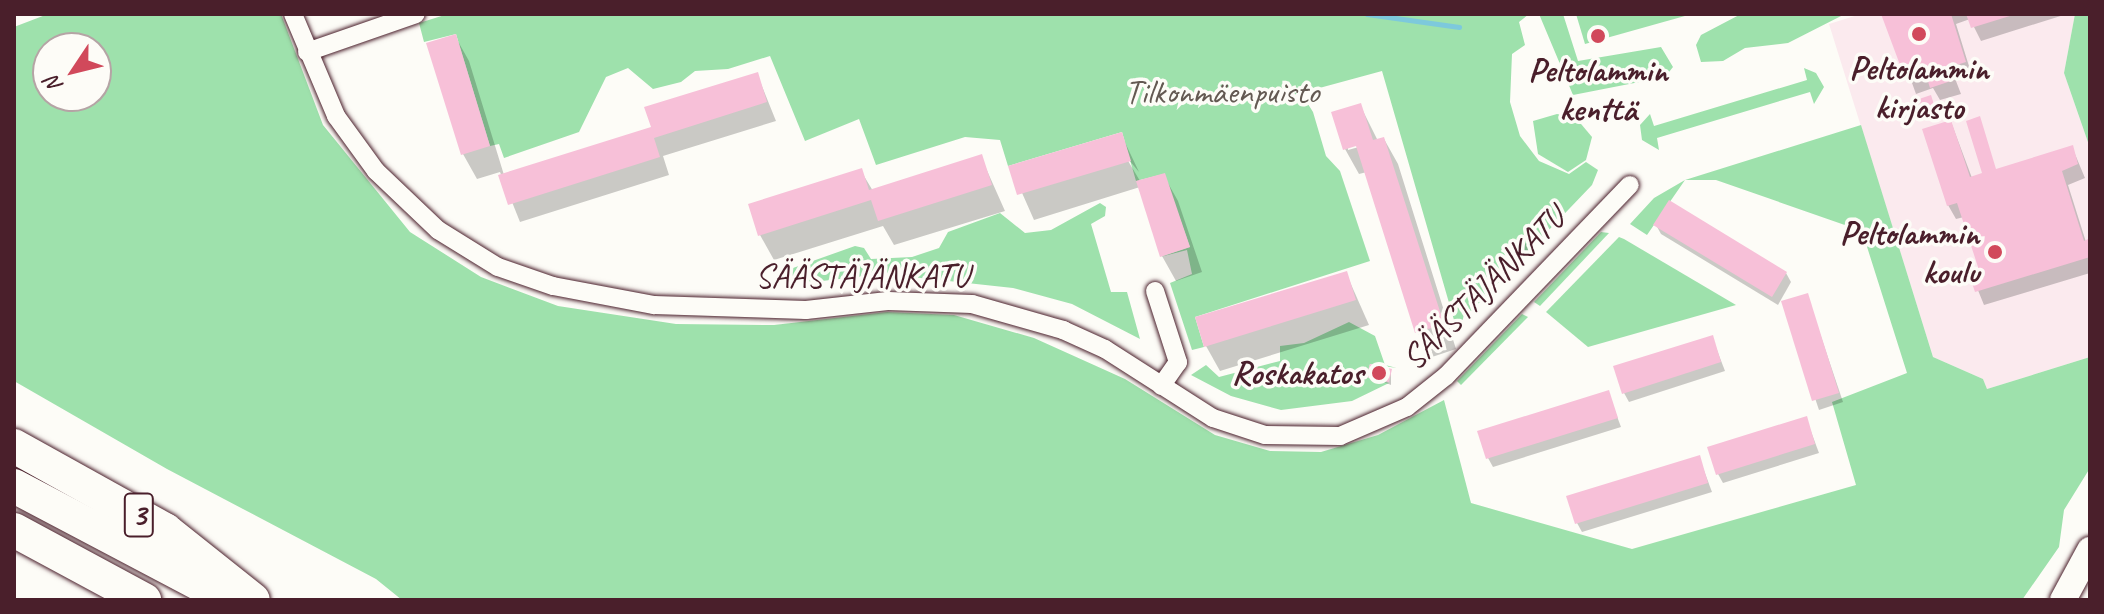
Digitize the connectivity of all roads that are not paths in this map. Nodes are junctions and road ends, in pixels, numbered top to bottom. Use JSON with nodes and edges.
{"nodes":[{"id":1,"x":293,"y":14,"type":"edge"},
{"id":2,"x":416,"y":14,"type":"edge"},
{"id":3,"x":307,"y":52,"type":"junction"},
{"id":4,"x":1630,"y":185,"type":"dead end"},
{"id":5,"x":1155,"y":291,"type":"dead end"},
{"id":6,"x":1161,"y":386,"type":"junction"},
{"id":7,"x":14,"y":446,"type":"edge"},
{"id":8,"x":14,"y":486,"type":"edge"},
{"id":9,"x":16,"y":532,"type":"edge"},
{"id":10,"x":2090,"y":550,"type":"edge"},
{"id":11,"x":144,"y":600,"type":"edge"},
{"id":12,"x":230,"y":600,"type":"edge"},
{"id":13,"x":253,"y":600,"type":"edge"},
{"id":14,"x":2063,"y":600,"type":"edge"}],
"edges":[{"from":1,"to":3,"type":"street","name":"SÄÄSTÄJÄNKATU"},
{"from":2,"to":3,"type":"street"},
{"from":3,"to":6,"type":"street","name":"SÄÄSTÄJÄNKATU"},
{"from":4,"to":6,"type":"street","name":"SÄÄSTÄJÄNKATU"},
{"from":5,"to":6,"type":"street"},
{"from":7,"to":13,"type":"highway","number":"3"},
{"from":8,"to":12,"type":"highway"},
{"from":9,"to":11,"type":"highway","number":"3"},
{"from":10,"to":14,"type":"main road"}]}
